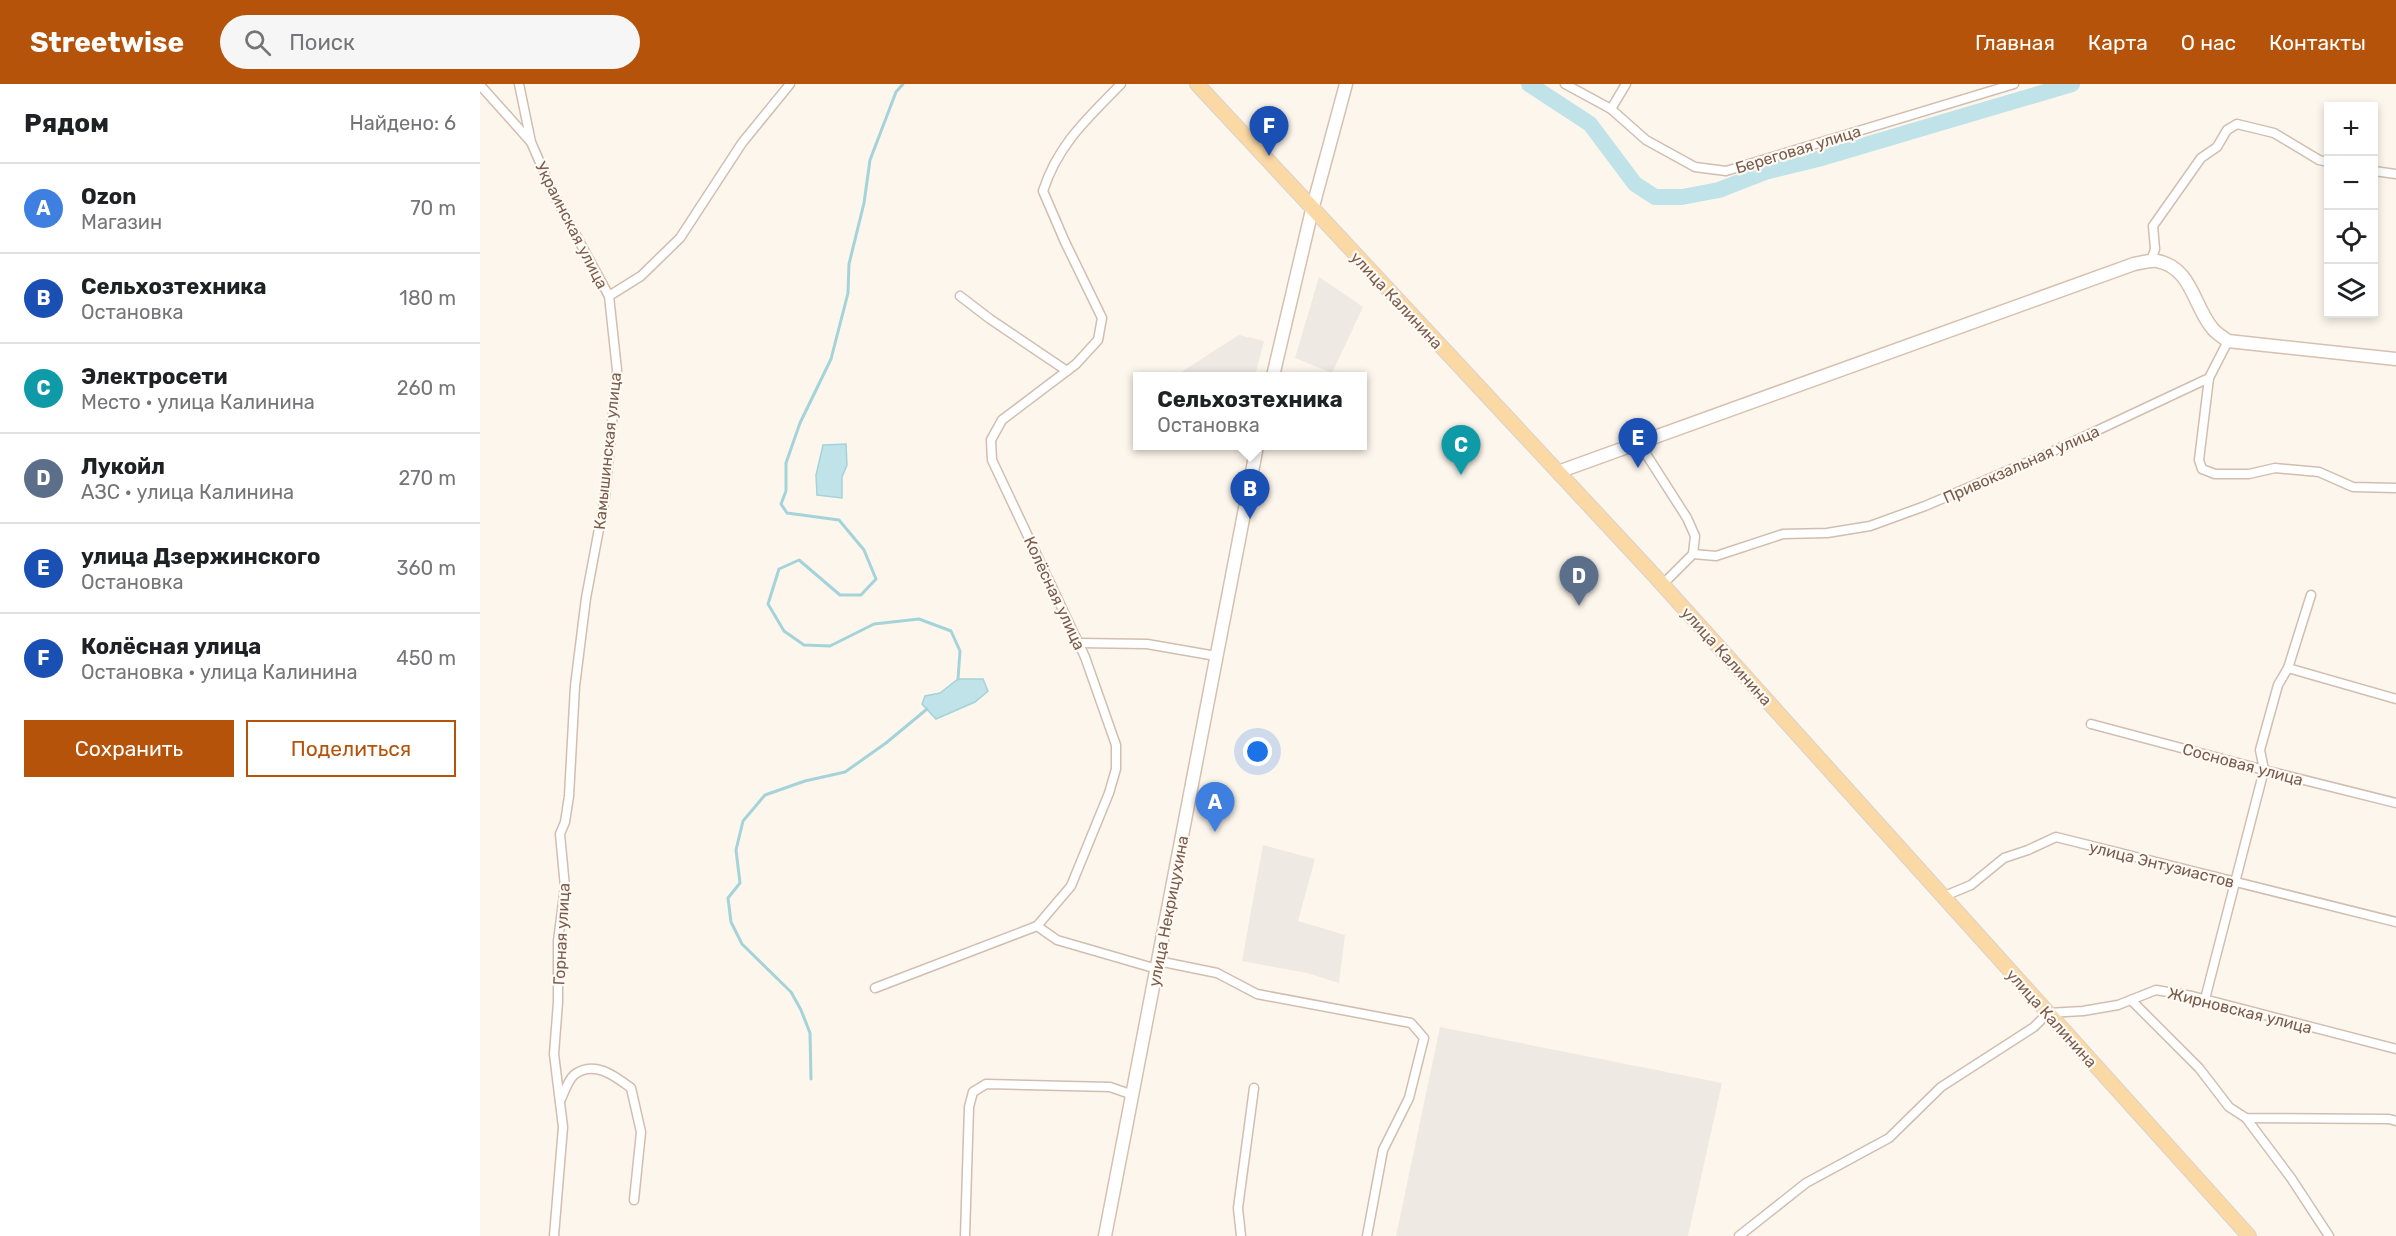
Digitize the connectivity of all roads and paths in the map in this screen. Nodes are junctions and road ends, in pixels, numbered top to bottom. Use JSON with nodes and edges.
{"nodes":[{"id":1,"x":519,"y":84,"type":"edge"},
{"id":2,"x":790,"y":84,"type":"edge"},
{"id":3,"x":1120,"y":84,"type":"edge"},
{"id":4,"x":1197,"y":84,"type":"edge"},
{"id":5,"x":1346,"y":84,"type":"edge"},
{"id":6,"x":1565,"y":84,"type":"edge"},
{"id":7,"x":1626,"y":84,"type":"edge"},
{"id":8,"x":2014,"y":84,"type":"edge"},
{"id":9,"x":480,"y":85,"type":"edge"},
{"id":10,"x":1611,"y":109,"type":"junction"},
{"id":11,"x":531,"y":142,"type":"junction"},
{"id":12,"x":2324,"y":161,"type":"edge"},
{"id":13,"x":2378,"y":172,"type":"edge"},
{"id":14,"x":2396,"y":174,"type":"edge"},
{"id":15,"x":1312,"y":210,"type":"junction"},
{"id":16,"x":2151,"y":261,"type":"junction"},
{"id":17,"x":609,"y":296,"type":"junction"},
{"id":18,"x":960,"y":296,"type":"dead end"},
{"id":19,"x":2228,"y":341,"type":"junction"},
{"id":20,"x":2396,"y":359,"type":"edge"},
{"id":21,"x":1067,"y":371,"type":"junction"},
{"id":22,"x":1274,"y":372,"type":"edge"},
{"id":23,"x":2209,"y":378,"type":"junction"},
{"id":24,"x":1639,"y":443,"type":"junction"},
{"id":25,"x":1256,"y":450,"type":"edge"},
{"id":26,"x":1558,"y":472,"type":"junction"},
{"id":27,"x":2396,"y":488,"type":"edge"},
{"id":28,"x":1693,"y":554,"type":"junction"},
{"id":29,"x":1662,"y":585,"type":"junction"},
{"id":30,"x":2311,"y":595,"type":"dead end"},
{"id":31,"x":586,"y":598,"type":"joint"},
{"id":32,"x":1078,"y":643,"type":"junction"},
{"id":33,"x":1216,"y":656,"type":"junction"},
{"id":34,"x":2288,"y":668,"type":"junction"},
{"id":35,"x":2396,"y":699,"type":"edge"},
{"id":36,"x":2091,"y":724,"type":"dead end"},
{"id":37,"x":2264,"y":770,"type":"junction"},
{"id":38,"x":2396,"y":803,"type":"edge"},
{"id":39,"x":2235,"y":882,"type":"junction"},
{"id":40,"x":1940,"y":893,"type":"junction"},
{"id":41,"x":2396,"y":922,"type":"edge"},
{"id":42,"x":1037,"y":926,"type":"junction"},
{"id":43,"x":1158,"y":965,"type":"junction"},
{"id":44,"x":874,"y":988,"type":"dead end"},
{"id":45,"x":2205,"y":999,"type":"junction"},
{"id":46,"x":2131,"y":1000,"type":"junction"},
{"id":47,"x":2049,"y":1013,"type":"junction"},
{"id":48,"x":2396,"y":1049,"type":"edge"},
{"id":49,"x":1254,"y":1088,"type":"dead end"},
{"id":50,"x":1133,"y":1095,"type":"junction"},
{"id":51,"x":560,"y":1101,"type":"junction"},
{"id":52,"x":2246,"y":1118,"type":"junction"},
{"id":53,"x":2396,"y":1121,"type":"edge"},
{"id":54,"x":634,"y":1200,"type":"dead end"},
{"id":55,"x":554,"y":1236,"type":"edge"},
{"id":56,"x":965,"y":1236,"type":"edge"},
{"id":57,"x":1105,"y":1236,"type":"edge"},
{"id":58,"x":1241,"y":1236,"type":"edge"},
{"id":59,"x":1367,"y":1236,"type":"edge"},
{"id":60,"x":1739,"y":1236,"type":"edge"},
{"id":61,"x":2249,"y":1236,"type":"edge"},
{"id":62,"x":2329,"y":1236,"type":"edge"}],
"edges":[{"from":1,"to":11,"type":"street","name":"Украинская улица"},
{"from":2,"to":17,"type":"street"},
{"from":3,"to":21,"type":"street","name":"Колёсная улица"},
{"from":4,"to":15,"type":"main road","name":"улица Калинина"},
{"from":5,"to":15,"type":"street"},
{"from":6,"to":10,"type":"street","name":"Береговая улица"},
{"from":7,"to":10,"type":"street"},
{"from":8,"to":10,"type":"street","name":"Береговая улица"},
{"from":9,"to":11,"type":"street"},
{"from":11,"to":17,"type":"street","name":"Украинская улица"},
{"from":12,"to":16,"type":"street"},
{"from":13,"to":14,"type":"street"},
{"from":15,"to":22,"type":"street"},
{"from":15,"to":26,"type":"main road","name":"улица Калинина"},
{"from":16,"to":19,"type":"street"},
{"from":16,"to":24,"type":"street"},
{"from":17,"to":31,"type":"street","name":"Камышинская улица"},
{"from":18,"to":21,"type":"street"},
{"from":19,"to":20,"type":"street"},
{"from":19,"to":23,"type":"street"},
{"from":21,"to":32,"type":"street","name":"Колёсная улица"},
{"from":23,"to":27,"type":"street"},
{"from":23,"to":28,"type":"street","name":"Привокзальная улица"},
{"from":24,"to":26,"type":"street"},
{"from":24,"to":28,"type":"street"},
{"from":25,"to":33,"type":"street","name":"улица Некрицухина"},
{"from":26,"to":29,"type":"main road","name":"улица Калинина"},
{"from":28,"to":29,"type":"street"},
{"from":29,"to":40,"type":"main road","name":"улица Калинина"},
{"from":30,"to":34,"type":"street"},
{"from":31,"to":51,"type":"street","name":"Горная улица"},
{"from":32,"to":33,"type":"street"},
{"from":32,"to":42,"type":"street","name":"Колёсная улица"},
{"from":33,"to":43,"type":"street","name":"улица Некрицухина"},
{"from":34,"to":35,"type":"street"},
{"from":34,"to":37,"type":"street"},
{"from":36,"to":37,"type":"street","name":"Сосновая улица"},
{"from":37,"to":38,"type":"street","name":"Сосновая улица"},
{"from":37,"to":39,"type":"street"},
{"from":39,"to":40,"type":"street","name":"улица Энтузиастов"},
{"from":39,"to":41,"type":"street","name":"улица Энтузиастов"},
{"from":39,"to":45,"type":"street"},
{"from":40,"to":47,"type":"main road","name":"улица Калинина"},
{"from":42,"to":43,"type":"street"},
{"from":42,"to":44,"type":"street","name":"Колёсная улица"},
{"from":43,"to":50,"type":"street","name":"улица Некрицухина"},
{"from":43,"to":59,"type":"street"},
{"from":45,"to":46,"type":"street","name":"Жирновская улица"},
{"from":45,"to":48,"type":"street","name":"Жирновская улица"},
{"from":46,"to":47,"type":"street","name":"Жирновская улица"},
{"from":46,"to":52,"type":"street"},
{"from":47,"to":60,"type":"street"},
{"from":47,"to":61,"type":"main road","name":"улица Калинина"},
{"from":49,"to":58,"type":"street"},
{"from":50,"to":56,"type":"street"},
{"from":50,"to":57,"type":"street","name":"улица Некрицухина"},
{"from":51,"to":54,"type":"street"},
{"from":51,"to":55,"type":"street","name":"Горная улица"},
{"from":52,"to":53,"type":"street"},
{"from":52,"to":62,"type":"street"}]}
